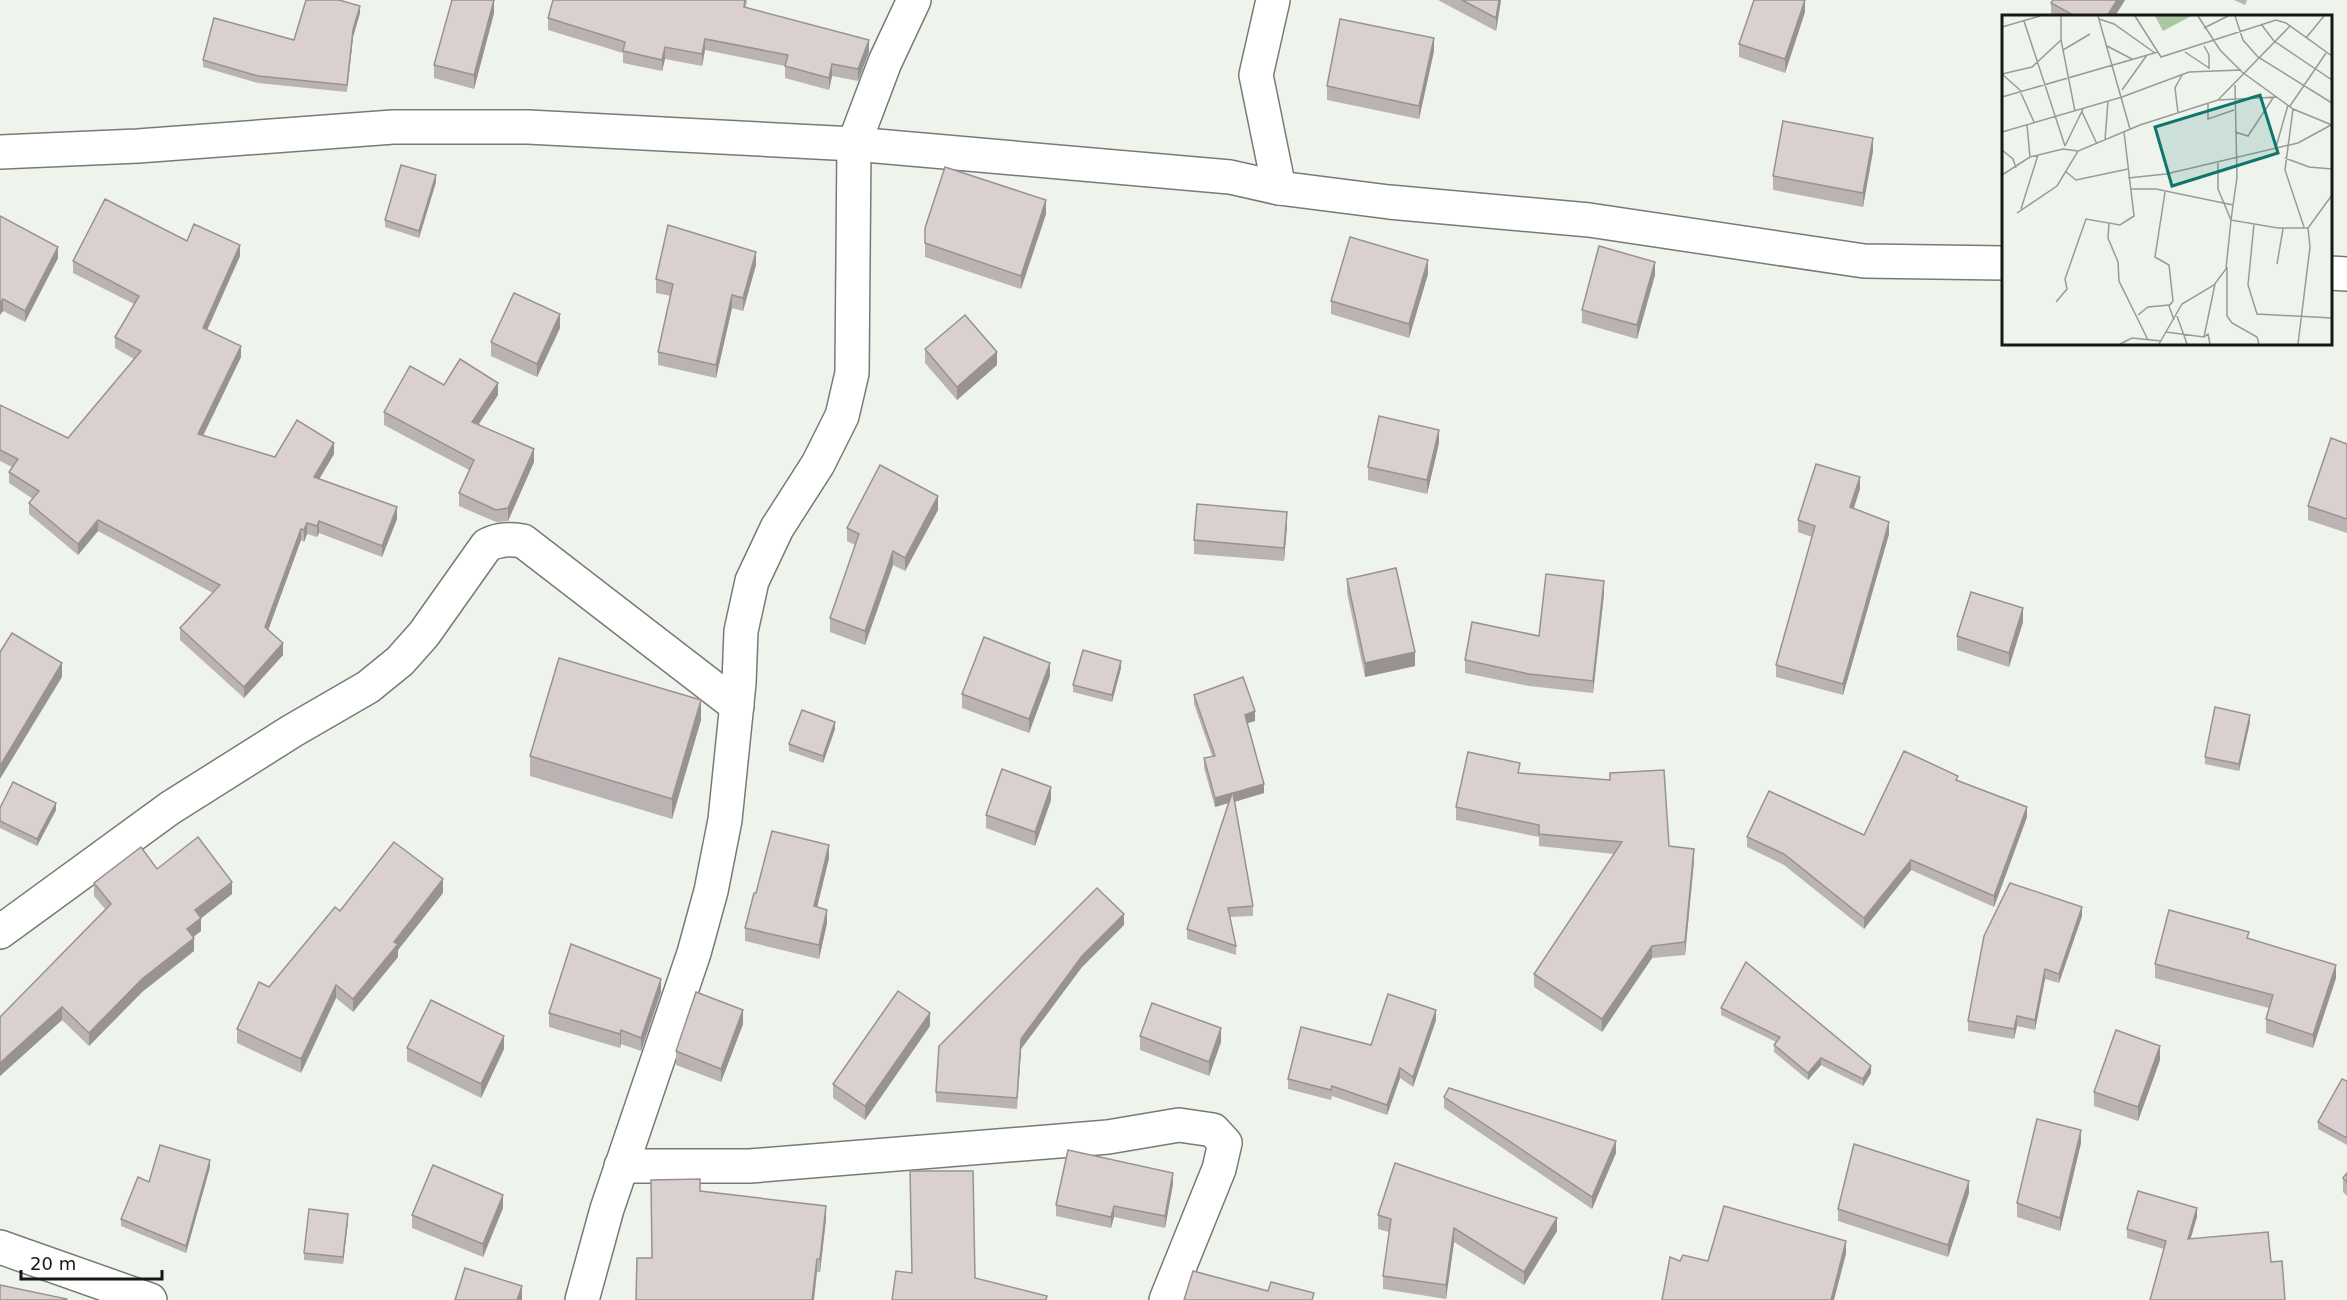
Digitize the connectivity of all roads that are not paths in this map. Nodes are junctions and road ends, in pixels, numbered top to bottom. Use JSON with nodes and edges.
{"nodes":[{"id":1,"x":914,"y":0,"type":"edge"},
{"id":2,"x":1273,"y":0,"type":"edge"},
{"id":3,"x":854,"y":144,"type":"junction"},
{"id":4,"x":0,"y":152,"type":"edge"},
{"id":5,"x":1279,"y":188,"type":"junction"},
{"id":6,"x":2002,"y":263,"type":"edge"},
{"id":7,"x":2332,"y":273,"type":"edge"},
{"id":8,"x":2347,"y":274,"type":"edge"},
{"id":9,"x":737,"y":706,"type":"junction"},
{"id":10,"x":0,"y":932,"type":"edge"},
{"id":11,"x":621,"y":1166,"type":"junction"},
{"id":12,"x":0,"y":1247,"type":"edge"},
{"id":13,"x":150,"y":1300,"type":"edge"},
{"id":14,"x":582,"y":1300,"type":"edge"},
{"id":15,"x":1166,"y":1300,"type":"edge"}],
"edges":[{"from":1,"to":3,"type":"street"},
{"from":2,"to":5,"type":"street"},
{"from":3,"to":4,"type":"street"},
{"from":3,"to":5,"type":"street"},
{"from":3,"to":9,"type":"street"},
{"from":5,"to":6,"type":"street"},
{"from":7,"to":8,"type":"street"},
{"from":9,"to":10,"type":"street"},
{"from":9,"to":11,"type":"street"},
{"from":11,"to":14,"type":"street"},
{"from":11,"to":15,"type":"street"},
{"from":12,"to":13,"type":"street"}]}
